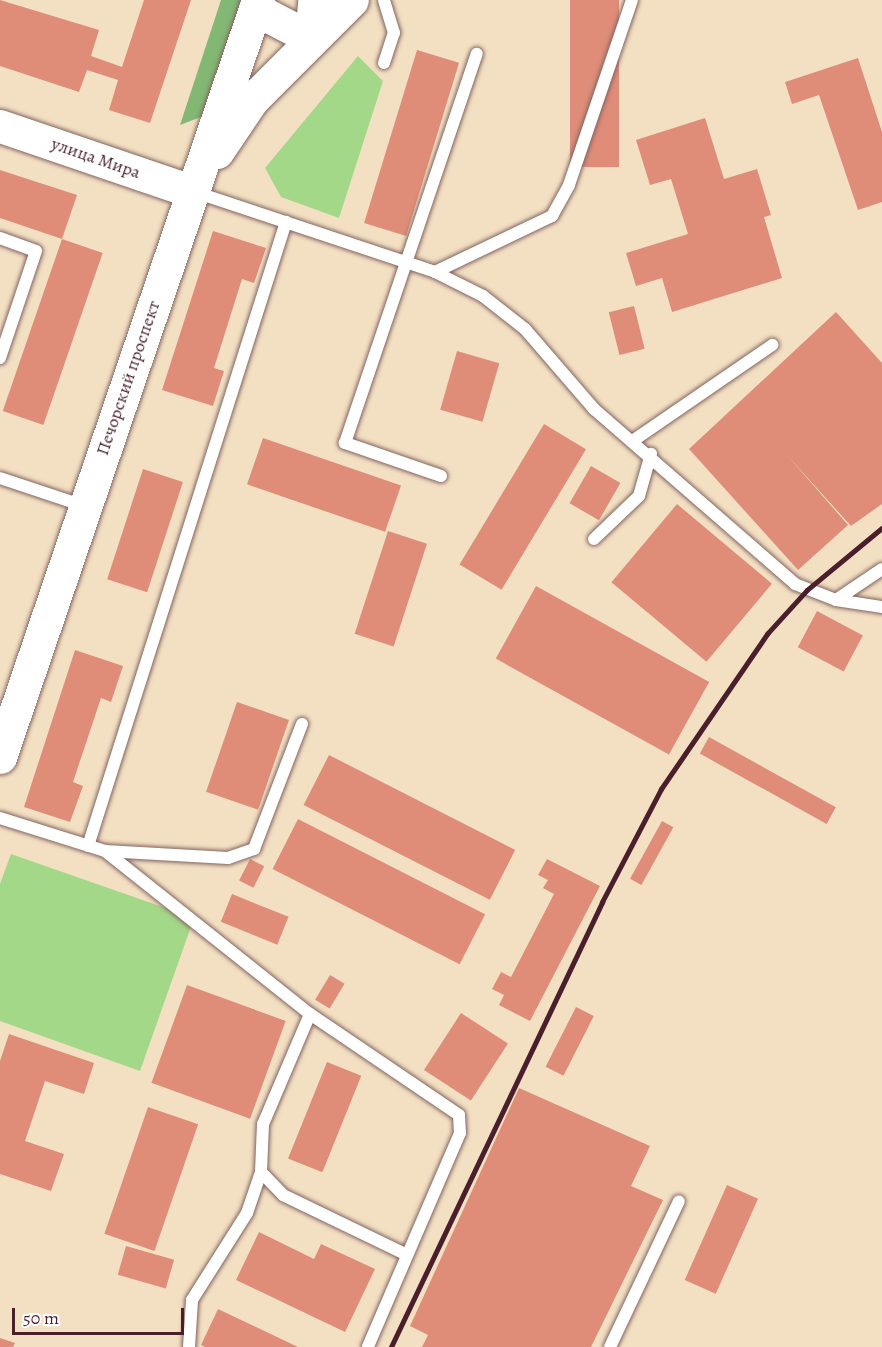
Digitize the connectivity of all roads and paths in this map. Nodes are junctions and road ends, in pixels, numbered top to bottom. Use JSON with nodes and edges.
{"nodes":[{"id":1,"x":352,"y":0,"type":"edge"},
{"id":2,"x":384,"y":0,"type":"edge"},
{"id":3,"x":632,"y":0,"type":"edge"},
{"id":4,"x":317,"y":1,"type":"edge"},
{"id":5,"x":265,"y":11,"type":"edge"},
{"id":6,"x":311,"y":38,"type":"junction"},
{"id":7,"x":477,"y":54,"type":"dead end"},
{"id":8,"x":384,"y":63,"type":"dead end"},
{"id":9,"x":0,"y":126,"type":"edge"},
{"id":10,"x":191,"y":191,"type":"junction"},
{"id":11,"x":286,"y":222,"type":"junction"},
{"id":12,"x":0,"y":238,"type":"edge"},
{"id":13,"x":408,"y":262,"type":"junction"},
{"id":14,"x":435,"y":272,"type":"junction"},
{"id":15,"x":772,"y":345,"type":"dead end"},
{"id":16,"x":0,"y":358,"type":"edge"},
{"id":17,"x":634,"y":440,"type":"junction"},
{"id":18,"x":651,"y":454,"type":"junction"},
{"id":19,"x":441,"y":476,"type":"dead end"},
{"id":20,"x":0,"y":478,"type":"edge"},
{"id":21,"x":85,"y":507,"type":"junction"},
{"id":22,"x":594,"y":539,"type":"dead end"},
{"id":23,"x":882,"y":570,"type":"edge"},
{"id":24,"x":836,"y":600,"type":"junction"},
{"id":25,"x":882,"y":607,"type":"edge"},
{"id":26,"x":302,"y":724,"type":"dead end"},
{"id":27,"x":0,"y":757,"type":"edge"},
{"id":28,"x":0,"y":818,"type":"edge"},
{"id":29,"x":88,"y":846,"type":"junction"},
{"id":30,"x":105,"y":851,"type":"junction"},
{"id":31,"x":310,"y":1014,"type":"junction"},
{"id":32,"x":261,"y":1172,"type":"junction"},
{"id":33,"x":679,"y":1202,"type":"dead end"},
{"id":34,"x":405,"y":1254,"type":"junction"},
{"id":35,"x":189,"y":1347,"type":"edge"},
{"id":36,"x":368,"y":1347,"type":"edge"},
{"id":37,"x":610,"y":1347,"type":"edge"}],
"edges":[{"from":1,"to":6,"type":"main road"},
{"from":2,"to":8,"type":"lane"},
{"from":3,"to":14,"type":"lane"},
{"from":4,"to":5,"type":"main road"},
{"from":4,"to":6,"type":"main road"},
{"from":5,"to":6,"type":"main road"},
{"from":5,"to":10,"type":"main road","name":"Печорский проспект"},
{"from":6,"to":10,"type":"main road"},
{"from":7,"to":13,"type":"lane"},
{"from":9,"to":10,"type":"main road","name":"улица Мира"},
{"from":10,"to":11,"type":"lane"},
{"from":10,"to":21,"type":"main road","name":"Печорский проспект"},
{"from":11,"to":13,"type":"lane"},
{"from":11,"to":29,"type":"lane"},
{"from":12,"to":16,"type":"lane"},
{"from":13,"to":14,"type":"lane"},
{"from":13,"to":19,"type":"lane"},
{"from":14,"to":17,"type":"lane"},
{"from":15,"to":17,"type":"lane"},
{"from":17,"to":18,"type":"lane"},
{"from":18,"to":22,"type":"lane"},
{"from":18,"to":24,"type":"lane"},
{"from":20,"to":21,"type":"lane"},
{"from":21,"to":27,"type":"main road","name":"Печорский проспект"},
{"from":23,"to":24,"type":"lane"},
{"from":24,"to":25,"type":"lane"},
{"from":26,"to":30,"type":"lane"},
{"from":28,"to":29,"type":"lane"},
{"from":29,"to":30,"type":"lane"},
{"from":30,"to":31,"type":"lane"},
{"from":31,"to":32,"type":"lane"},
{"from":31,"to":34,"type":"lane"},
{"from":32,"to":34,"type":"lane"},
{"from":32,"to":35,"type":"lane"},
{"from":33,"to":37,"type":"lane"},
{"from":34,"to":36,"type":"lane"}]}
